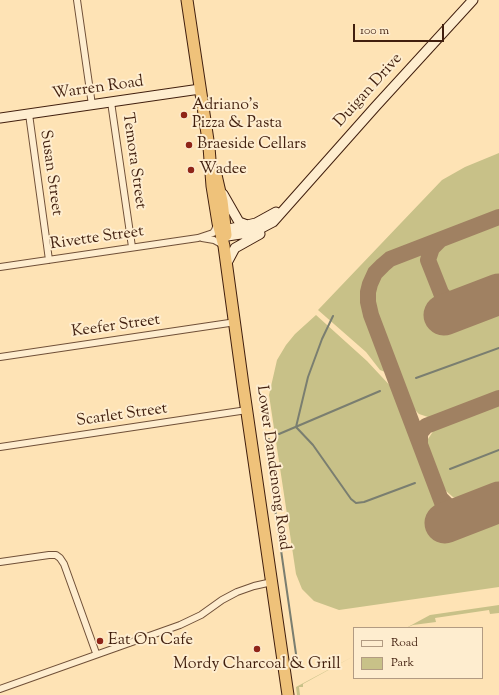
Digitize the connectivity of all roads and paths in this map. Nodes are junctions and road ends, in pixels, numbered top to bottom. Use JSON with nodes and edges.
{"nodes":[{"id":1,"x":77,"y":0,"type":"edge"},
{"id":2,"x":187,"y":0,"type":"edge"},
{"id":3,"x":473,"y":0,"type":"edge"},
{"id":4,"x":200,"y":89,"type":"junction"},
{"id":5,"x":111,"y":102,"type":"junction"},
{"id":6,"x":92,"y":105,"type":"junction"},
{"id":7,"x":29,"y":114,"type":"junction"},
{"id":8,"x":0,"y":118,"type":"edge"},
{"id":9,"x":209,"y":147,"type":"junction"},
{"id":10,"x":220,"y":189,"type":"junction"},
{"id":11,"x":289,"y":204,"type":"junction"},
{"id":12,"x":217,"y":219,"type":"junction"},
{"id":13,"x":273,"y":222,"type":"junction"},
{"id":14,"x":247,"y":225,"type":"junction"},
{"id":15,"x":224,"y":236,"type":"junction"},
{"id":16,"x":198,"y":238,"type":"junction"},
{"id":17,"x":132,"y":247,"type":"junction"},
{"id":18,"x":49,"y":260,"type":"junction"},
{"id":19,"x":227,"y":263,"type":"junction"},
{"id":20,"x":0,"y":267,"type":"edge"},
{"id":21,"x":236,"y":322,"type":"junction"},
{"id":22,"x":0,"y":357,"type":"edge"},
{"id":23,"x":247,"y":410,"type":"junction"},
{"id":24,"x":0,"y":447,"type":"edge"},
{"id":25,"x":0,"y":562,"type":"edge"},
{"id":26,"x":272,"y":582,"type":"junction"},
{"id":27,"x":96,"y":654,"type":"junction"},
{"id":28,"x":0,"y":689,"type":"edge"},
{"id":29,"x":288,"y":695,"type":"edge"}],
"edges":[{"from":1,"to":6,"type":"street"},
{"from":2,"to":4,"type":"highway","name":"Lower Dandenong Road"},
{"from":3,"to":11,"type":"main road","name":"Duigan Drive"},
{"from":4,"to":5,"type":"main road","name":"Warren Road"},
{"from":4,"to":9,"type":"highway","name":"Lower Dandenong Road"},
{"from":5,"to":6,"type":"main road","name":"Warren Road"},
{"from":5,"to":17,"type":"street","name":"Temora Street"},
{"from":6,"to":7,"type":"main road","name":"Warren Road"},
{"from":7,"to":8,"type":"main road","name":"Warren Road"},
{"from":7,"to":18,"type":"street","name":"Susan Street"},
{"from":9,"to":10,"type":"highway","name":"Lower Dandenong Road"},
{"from":9,"to":12,"type":"highway","name":"Lower Dandenong Road"},
{"from":10,"to":14,"type":"main road"},
{"from":10,"to":15,"type":"highway","name":"Lower Dandenong Road"},
{"from":11,"to":13,"type":"main road","name":"Duigan Drive"},
{"from":11,"to":14,"type":"main road","name":"Duigan Drive"},
{"from":12,"to":15,"type":"highway","name":"Lower Dandenong Road"},
{"from":12,"to":16,"type":"street","name":"Rivette Street"},
{"from":13,"to":15,"type":"main road","name":"Duigan Drive"},
{"from":13,"to":19,"type":"main road"},
{"from":14,"to":15,"type":"main road","name":"Duigan Drive"},
{"from":15,"to":16,"type":"street","name":"Rivette Street"},
{"from":15,"to":19,"type":"highway","name":"Lower Dandenong Road"},
{"from":16,"to":17,"type":"street","name":"Rivette Street"},
{"from":17,"to":18,"type":"street","name":"Rivette Street"},
{"from":18,"to":20,"type":"street","name":"Rivette Street"},
{"from":19,"to":21,"type":"highway","name":"Lower Dandenong Road"},
{"from":21,"to":22,"type":"street","name":"Keefer Street"},
{"from":21,"to":23,"type":"highway","name":"Lower Dandenong Road"},
{"from":23,"to":24,"type":"street","name":"Scarlet Street"},
{"from":23,"to":26,"type":"highway","name":"Lower Dandenong Road"},
{"from":25,"to":27,"type":"street"},
{"from":26,"to":27,"type":"street"},
{"from":26,"to":29,"type":"highway","name":"Lower Dandenong Road"},
{"from":27,"to":28,"type":"street"}]}
